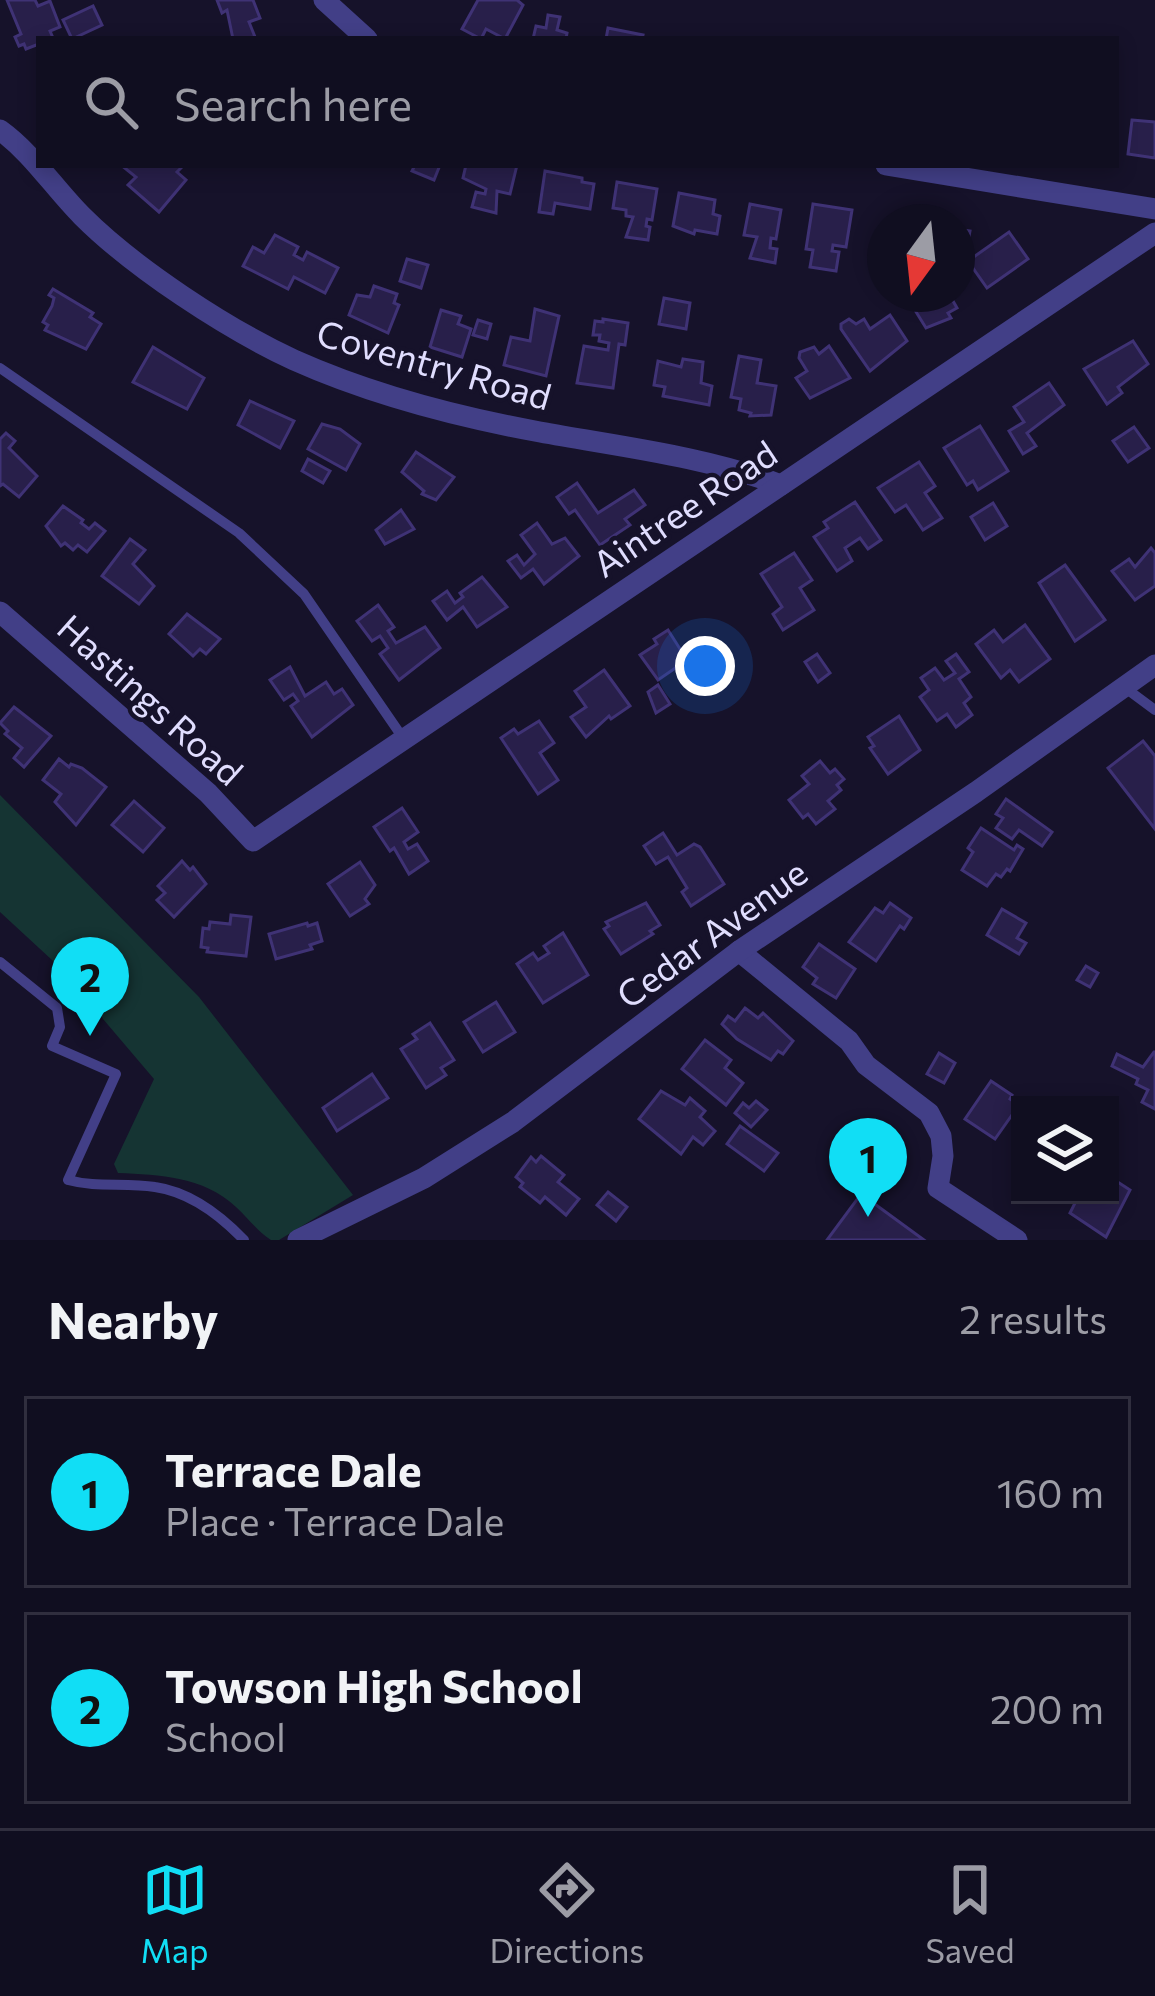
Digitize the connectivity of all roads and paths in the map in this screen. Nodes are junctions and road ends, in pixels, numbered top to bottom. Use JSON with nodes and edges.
{"nodes":[{"id":1,"x":324,"y":0,"type":"edge"},
{"id":2,"x":364,"y":36,"type":"edge"},
{"id":3,"x":0,"y":116,"type":"edge"},
{"id":4,"x":5,"y":134,"type":"edge"},
{"id":5,"x":36,"y":167,"type":"edge"},
{"id":6,"x":37,"y":168,"type":"edge"},
{"id":7,"x":904,"y":168,"type":"edge"},
{"id":8,"x":1155,"y":209,"type":"edge"},
{"id":9,"x":1155,"y":233,"type":"edge"},
{"id":10,"x":0,"y":368,"type":"edge"},
{"id":11,"x":781,"y":485,"type":"junction"},
{"id":12,"x":0,"y":612,"type":"edge"},
{"id":13,"x":1155,"y":665,"type":"edge"},
{"id":14,"x":1124,"y":687,"type":"junction"},
{"id":15,"x":1155,"y":710,"type":"edge"},
{"id":16,"x":403,"y":738,"type":"junction"},
{"id":17,"x":253,"y":841,"type":"joint"},
{"id":18,"x":739,"y":951,"type":"junction"},
{"id":19,"x":0,"y":962,"type":"edge"},
{"id":20,"x":244,"y":1240,"type":"edge"},
{"id":21,"x":298,"y":1240,"type":"edge"},
{"id":22,"x":1017,"y":1240,"type":"edge"}],
"edges":[{"from":1,"to":2,"type":"street"},
{"from":3,"to":4,"type":"street","name":"Coventry Road"},
{"from":4,"to":5,"type":"street","name":"Coventry Road"},
{"from":6,"to":11,"type":"street","name":"Coventry Road"},
{"from":7,"to":8,"type":"street"},
{"from":9,"to":11,"type":"street","name":"Aintree Road"},
{"from":10,"to":16,"type":"lane"},
{"from":11,"to":16,"type":"street","name":"Aintree Road"},
{"from":12,"to":17,"type":"street","name":"Hastings Road"},
{"from":13,"to":14,"type":"street","name":"Cedar Avenue"},
{"from":14,"to":15,"type":"lane"},
{"from":14,"to":18,"type":"street","name":"Cedar Avenue"},
{"from":16,"to":17,"type":"street","name":"Aintree Road"},
{"from":18,"to":21,"type":"street","name":"Cedar Avenue"},
{"from":18,"to":22,"type":"street"},
{"from":19,"to":20,"type":"lane"}]}
